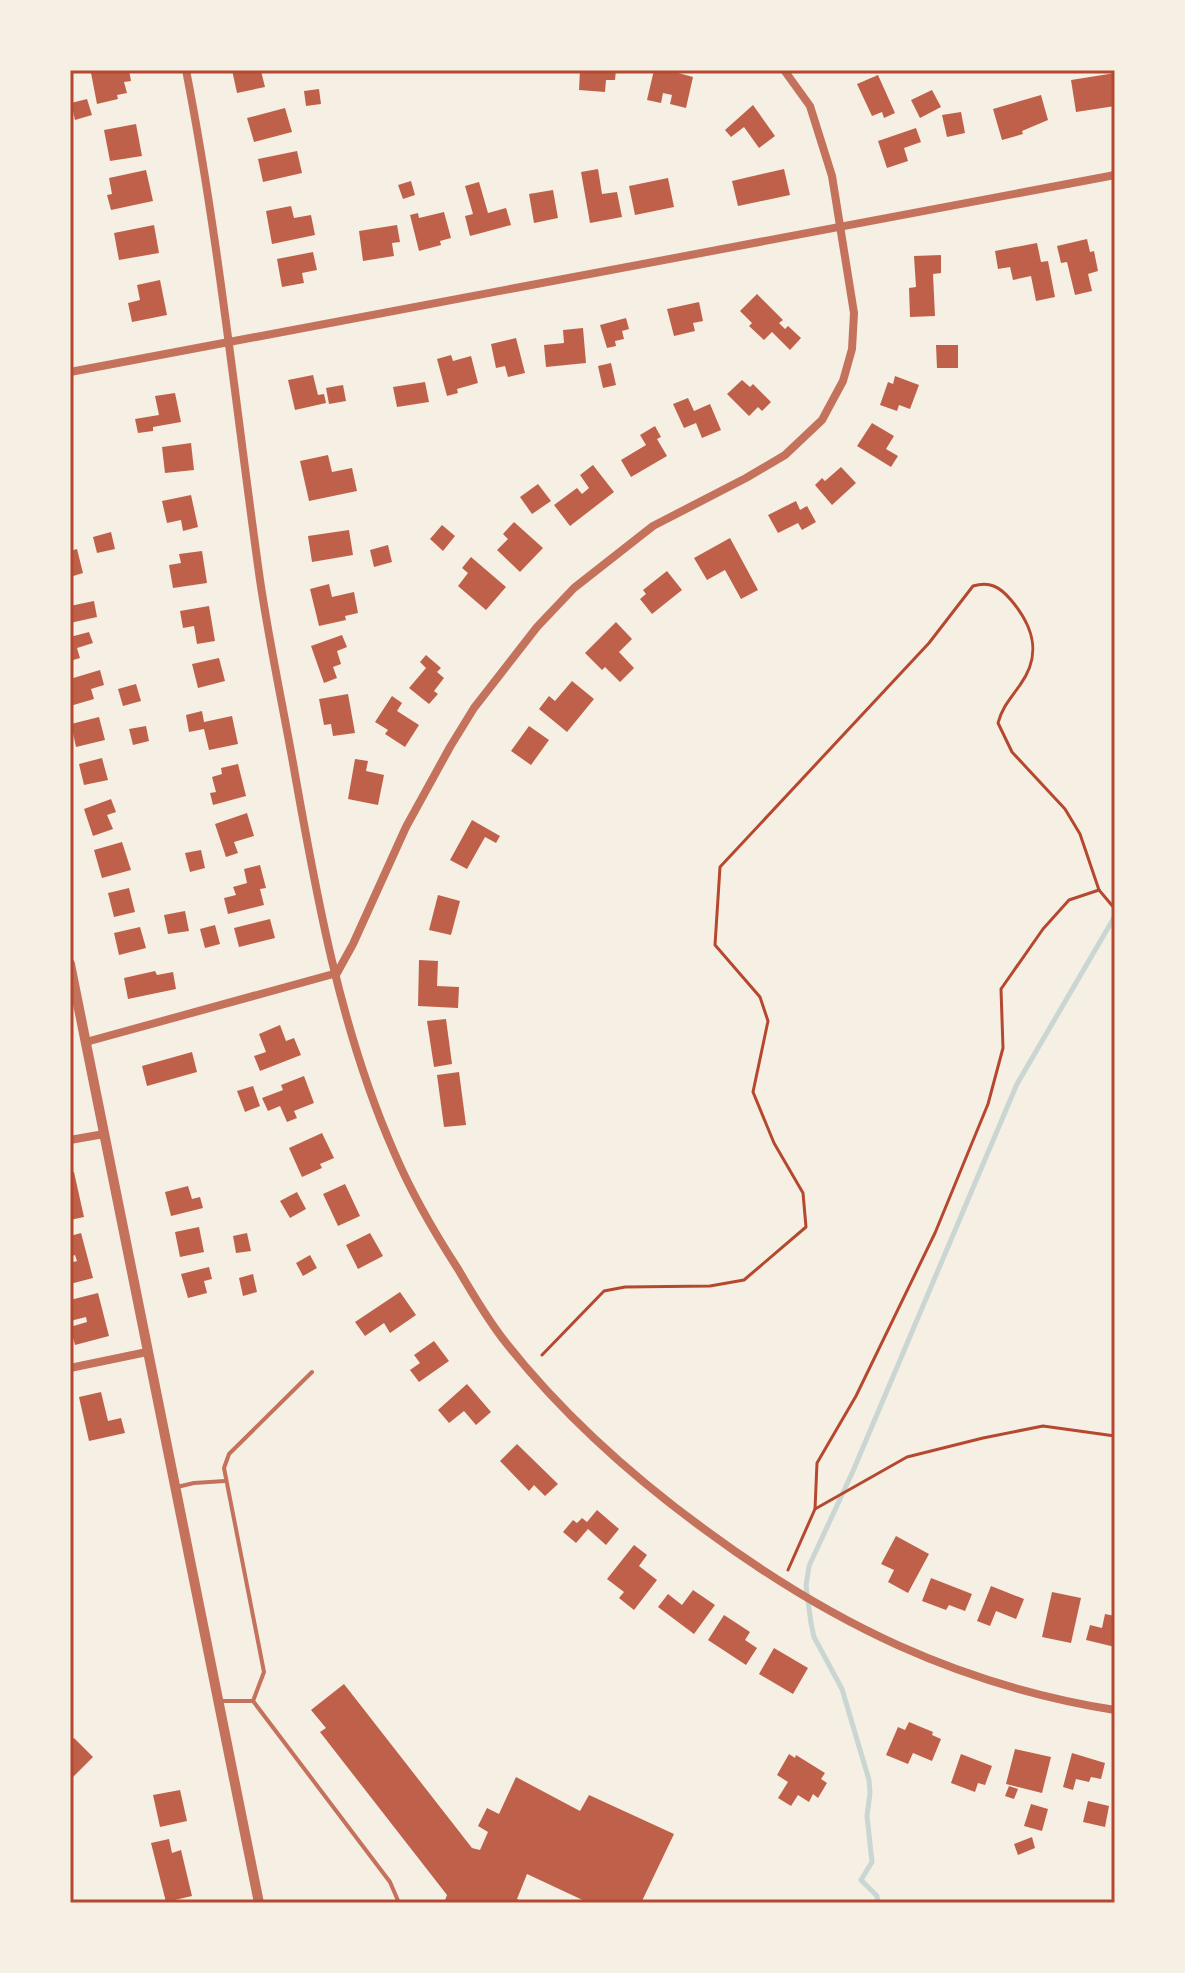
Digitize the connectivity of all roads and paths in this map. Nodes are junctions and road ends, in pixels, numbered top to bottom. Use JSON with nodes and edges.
{"nodes":[{"id":1,"x":186,"y":70,"type":"edge"},
{"id":2,"x":784,"y":70,"type":"edge"},
{"id":3,"x":1115,"y":175,"type":"edge"},
{"id":4,"x":841,"y":228,"type":"junction"},
{"id":5,"x":227,"y":342,"type":"junction"},
{"id":6,"x":70,"y":372,"type":"edge"},
{"id":7,"x":1099,"y":890,"type":"junction"},
{"id":8,"x":1115,"y":909,"type":"edge"},
{"id":9,"x":70,"y":964,"type":"edge"},
{"id":10,"x":337,"y":973,"type":"junction"},
{"id":11,"x":86,"y":1042,"type":"junction"},
{"id":12,"x":104,"y":1134,"type":"junction"},
{"id":13,"x":70,"y":1140,"type":"edge"},
{"id":14,"x":147,"y":1352,"type":"junction"},
{"id":15,"x":542,"y":1355,"type":"dead end"},
{"id":16,"x":70,"y":1368,"type":"edge"},
{"id":17,"x":312,"y":1372,"type":"dead end"},
{"id":18,"x":1115,"y":1436,"type":"edge"},
{"id":19,"x":225,"y":1481,"type":"junction"},
{"id":20,"x":175,"y":1488,"type":"junction"},
{"id":21,"x":815,"y":1509,"type":"junction"},
{"id":22,"x":782,"y":1584,"type":"junction"},
{"id":23,"x":218,"y":1701,"type":"junction"},
{"id":24,"x":253,"y":1701,"type":"junction"},
{"id":25,"x":1115,"y":1710,"type":"edge"},
{"id":26,"x":259,"y":1903,"type":"edge"},
{"id":27,"x":399,"y":1903,"type":"edge"}],
"edges":[{"from":1,"to":5,"type":"street"},
{"from":2,"to":4,"type":"street"},
{"from":3,"to":4,"type":"street"},
{"from":4,"to":5,"type":"street"},
{"from":4,"to":10,"type":"street"},
{"from":5,"to":6,"type":"street"},
{"from":5,"to":10,"type":"street"},
{"from":7,"to":8,"type":"path"},
{"from":7,"to":15,"type":"path"},
{"from":7,"to":21,"type":"path"},
{"from":9,"to":11,"type":"street"},
{"from":10,"to":11,"type":"street"},
{"from":10,"to":22,"type":"street"},
{"from":11,"to":12,"type":"street"},
{"from":12,"to":13,"type":"street"},
{"from":12,"to":14,"type":"street"},
{"from":14,"to":16,"type":"street"},
{"from":14,"to":20,"type":"street"},
{"from":17,"to":19,"type":"lane"},
{"from":18,"to":21,"type":"path"},
{"from":19,"to":20,"type":"lane"},
{"from":19,"to":24,"type":"lane"},
{"from":20,"to":23,"type":"street"},
{"from":21,"to":22,"type":"path"},
{"from":22,"to":25,"type":"street"},
{"from":23,"to":24,"type":"lane"},
{"from":23,"to":26,"type":"street"},
{"from":24,"to":27,"type":"lane"}]}
